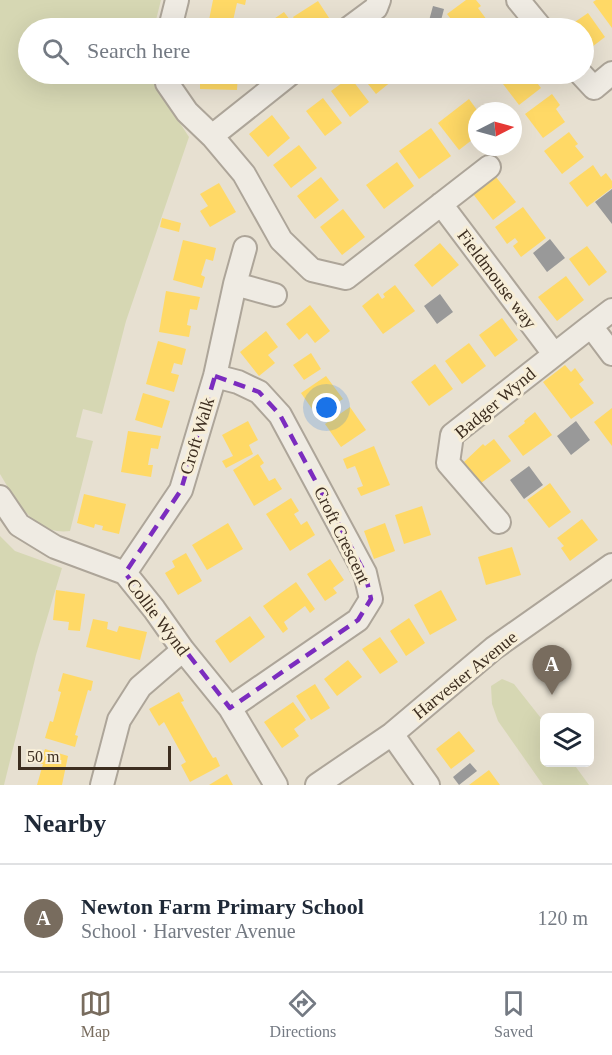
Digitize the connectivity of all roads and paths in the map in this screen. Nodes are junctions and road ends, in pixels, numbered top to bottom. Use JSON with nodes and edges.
{"nodes":[{"id":1,"x":177,"y":0,"type":"edge"},
{"id":2,"x":379,"y":0,"type":"edge"},
{"id":3,"x":518,"y":0,"type":"edge"},
{"id":4,"x":172,"y":18,"type":"edge"},
{"id":5,"x":362,"y":18,"type":"edge"},
{"id":6,"x":533,"y":18,"type":"edge"},
{"id":7,"x":612,"y":73,"type":"edge"},
{"id":8,"x":168,"y":84,"type":"edge"},
{"id":9,"x":277,"y":84,"type":"edge"},
{"id":10,"x":590,"y":84,"type":"edge"},
{"id":11,"x":212,"y":136,"type":"junction"},
{"id":12,"x":489,"y":167,"type":"dead end"},
{"id":13,"x":441,"y":204,"type":"junction"},
{"id":14,"x":245,"y":248,"type":"dead end"},
{"id":15,"x":235,"y":284,"type":"junction"},
{"id":16,"x":275,"y":295,"type":"dead end"},
{"id":17,"x":612,"y":310,"type":"edge"},
{"id":18,"x":591,"y":326,"type":"junction"},
{"id":19,"x":554,"y":354,"type":"junction"},
{"id":20,"x":612,"y":354,"type":"edge"},
{"id":21,"x":215,"y":376,"type":"junction"},
{"id":22,"x":0,"y":497,"type":"edge"},
{"id":23,"x":499,"y":522,"type":"dead end"},
{"id":24,"x":612,"y":565,"type":"edge"},
{"id":25,"x":125,"y":573,"type":"junction"},
{"id":26,"x":183,"y":650,"type":"junction"},
{"id":27,"x":230,"y":708,"type":"junction"},
{"id":28,"x":392,"y":734,"type":"junction"},
{"id":29,"x":102,"y":785,"type":"edge"},
{"id":30,"x":276,"y":785,"type":"edge"},
{"id":31,"x":317,"y":785,"type":"edge"},
{"id":32,"x":428,"y":785,"type":"edge"}],
"edges":[{"from":1,"to":4,"type":"street"},
{"from":2,"to":5,"type":"street"},
{"from":3,"to":6,"type":"street"},
{"from":7,"to":10,"type":"street"},
{"from":8,"to":11,"type":"street"},
{"from":9,"to":11,"type":"street"},
{"from":11,"to":13,"type":"street"},
{"from":12,"to":13,"type":"street"},
{"from":13,"to":19,"type":"street","name":"Fieldmouse way"},
{"from":14,"to":15,"type":"street","name":"Croft Walk"},
{"from":15,"to":16,"type":"street"},
{"from":15,"to":21,"type":"street","name":"Croft Walk"},
{"from":17,"to":18,"type":"street","name":"Badger Wynd"},
{"from":18,"to":19,"type":"street","name":"Badger Wynd"},
{"from":18,"to":20,"type":"street"},
{"from":19,"to":23,"type":"street","name":"Badger Wynd"},
{"from":21,"to":25,"type":"street","name":"Croft Walk"},
{"from":21,"to":27,"type":"street","name":"Croft Crescent"},
{"from":22,"to":25,"type":"street","name":"Collie Wynd"},
{"from":24,"to":28,"type":"street","name":"Harvester Avenue"},
{"from":25,"to":26,"type":"street","name":"Collie Wynd"},
{"from":26,"to":27,"type":"street","name":"Collie Wynd"},
{"from":26,"to":29,"type":"street"},
{"from":27,"to":30,"type":"street","name":"Collie Wynd"},
{"from":28,"to":31,"type":"street","name":"Harvester Avenue"},
{"from":28,"to":32,"type":"street"}]}
